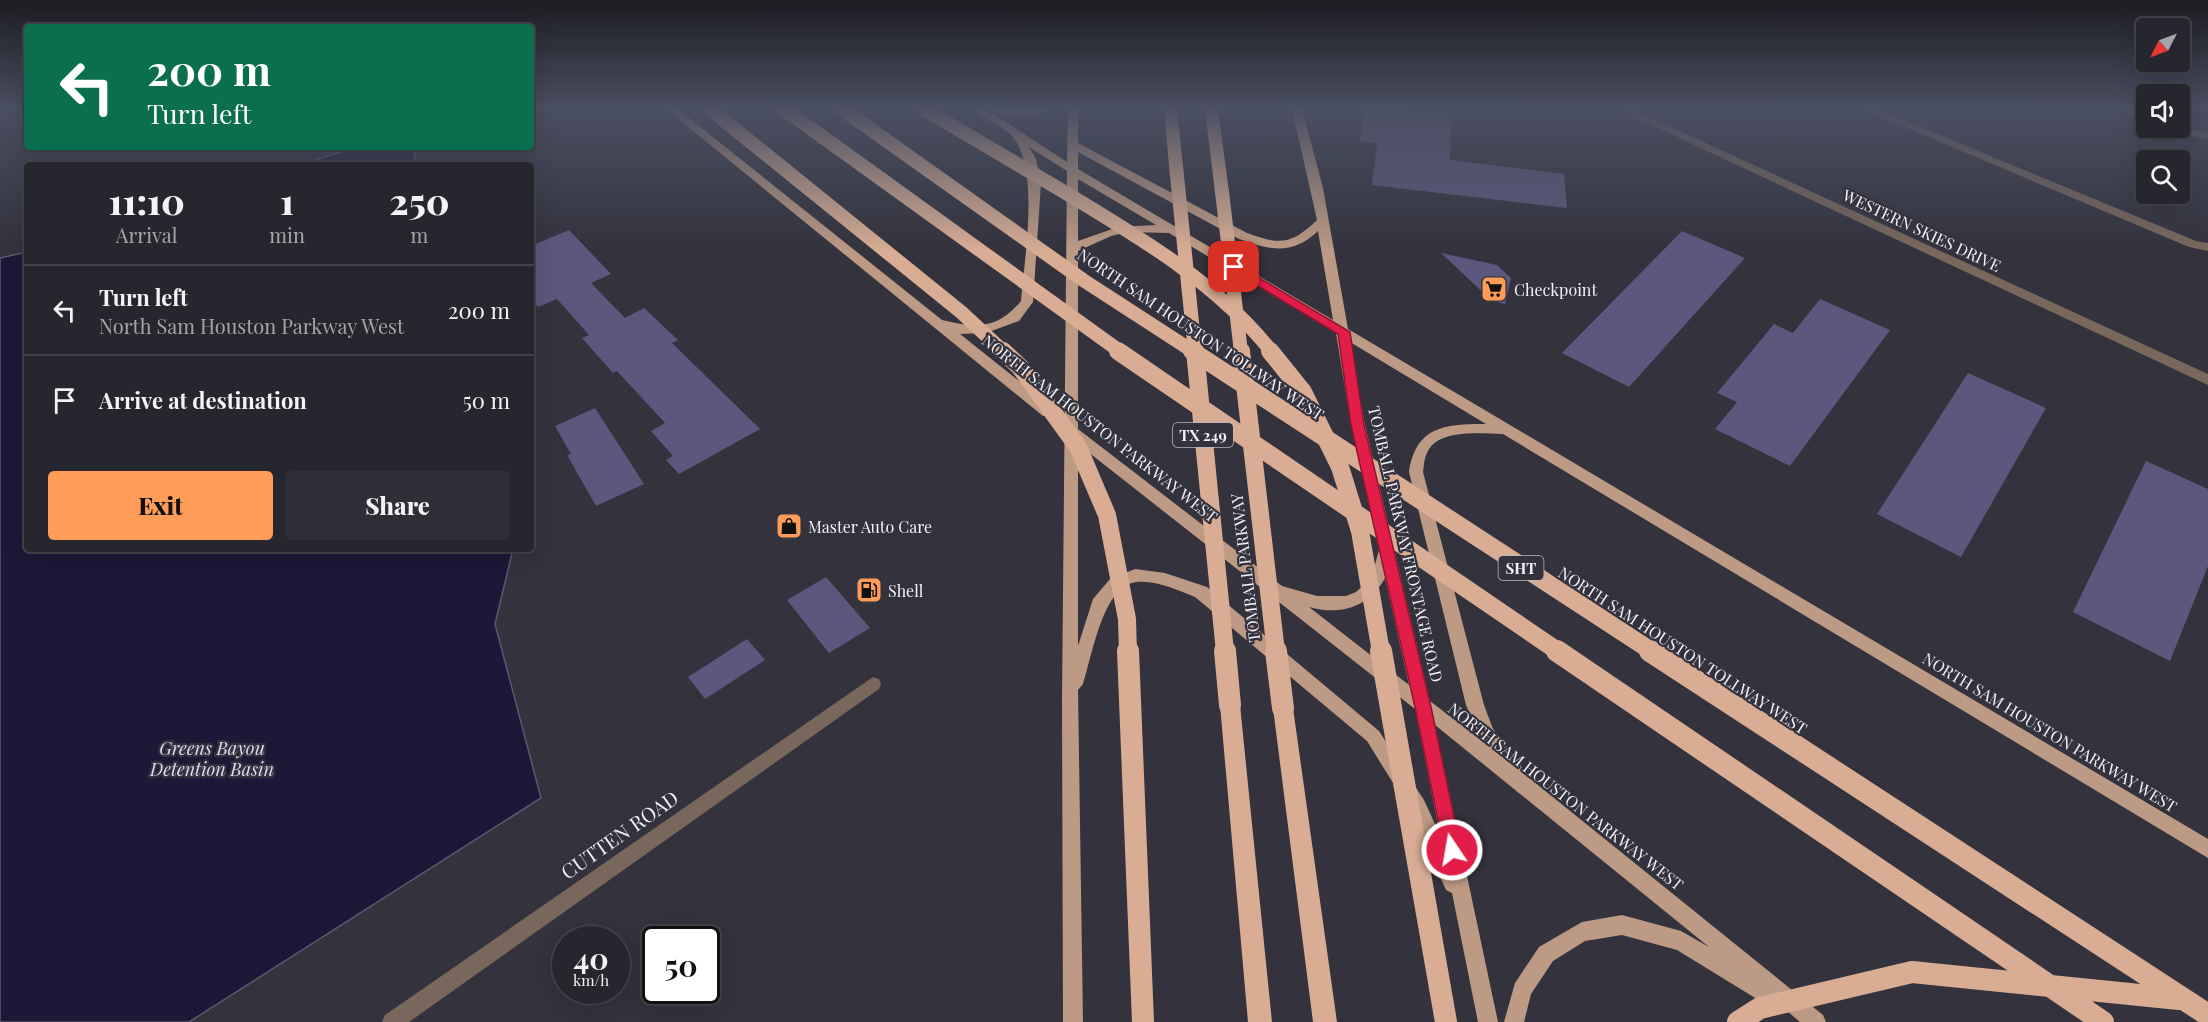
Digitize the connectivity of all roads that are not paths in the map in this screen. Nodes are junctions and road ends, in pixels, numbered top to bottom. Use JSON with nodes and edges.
{"nodes":[{"id":1,"x":730,"y":157,"type":"edge"},
{"id":2,"x":769,"y":157,"type":"edge"},
{"id":3,"x":849,"y":157,"type":"edge"},
{"id":4,"x":909,"y":157,"type":"edge"},
{"id":5,"x":1004,"y":157,"type":"edge"},
{"id":6,"x":1029,"y":157,"type":"edge"},
{"id":7,"x":1052,"y":157,"type":"edge"},
{"id":8,"x":1073,"y":157,"type":"edge"},
{"id":9,"x":1095,"y":157,"type":"edge"},
{"id":10,"x":1175,"y":157,"type":"edge"},
{"id":11,"x":1217,"y":157,"type":"edge"},
{"id":12,"x":1309,"y":157,"type":"edge"},
{"id":13,"x":1725,"y":157,"type":"edge"},
{"id":14,"x":1982,"y":157,"type":"edge"},
{"id":15,"x":1074,"y":171,"type":"junction"},
{"id":16,"x":1323,"y":220,"type":"junction"},
{"id":17,"x":1176,"y":232,"type":"junction"},
{"id":18,"x":2208,"y":247,"type":"edge"},
{"id":19,"x":1071,"y":250,"type":"junction"},
{"id":20,"x":934,"y":321,"type":"junction"},
{"id":21,"x":1344,"y":332,"type":"junction"},
{"id":22,"x":2208,"y":380,"type":"edge"},
{"id":23,"x":1505,"y":429,"type":"junction"},
{"id":24,"x":1071,"y":431,"type":"junction"},
{"id":25,"x":1386,"y":547,"type":"junction"},
{"id":26,"x":1260,"y":579,"type":"junction"},
{"id":27,"x":873,"y":684,"type":"dead end"},
{"id":28,"x":1070,"y":699,"type":"junction"},
{"id":29,"x":1423,"y":707,"type":"junction"},
{"id":30,"x":1528,"y":787,"type":"junction"},
{"id":31,"x":2208,"y":849,"type":"edge"},
{"id":32,"x":1465,"y":912,"type":"junction"},
{"id":33,"x":2208,"y":1002,"type":"edge"},
{"id":34,"x":2208,"y":1015,"type":"edge"},
{"id":35,"x":392,"y":1022,"type":"edge"},
{"id":36,"x":1073,"y":1022,"type":"edge"},
{"id":37,"x":1143,"y":1022,"type":"edge"},
{"id":38,"x":1260,"y":1022,"type":"edge"},
{"id":39,"x":1325,"y":1022,"type":"edge"},
{"id":40,"x":1446,"y":1022,"type":"edge"},
{"id":41,"x":1488,"y":1022,"type":"edge"},
{"id":42,"x":1514,"y":1022,"type":"edge"},
{"id":43,"x":1738,"y":1022,"type":"edge"},
{"id":44,"x":1815,"y":1022,"type":"edge"},
{"id":45,"x":2103,"y":1022,"type":"edge"}],
"edges":[{"from":1,"to":20,"type":"main road","name":"NORTH SAM HOUSTON PARKWAY WEST"},
{"from":2,"to":37,"type":"highway","bridge":true},
{"from":3,"to":45,"type":"highway","bridge":true},
{"from":4,"to":34,"type":"highway","name":"NORTH SAM HOUSTON TOLLWAY WEST","number":"SHT","bridge":true},
{"from":5,"to":40,"type":"highway","bridge":true},
{"from":6,"to":20,"type":"main road"},
{"from":7,"to":15,"type":"main road","name":"NORTH SAM HOUSTON PARKWAY WEST"},
{"from":8,"to":15,"type":"main road"},
{"from":9,"to":16,"type":"main road"},
{"from":10,"to":38,"type":"highway","name":"TOMBALL PARKWAY","number":"TX 249","bridge":true},
{"from":11,"to":39,"type":"highway","name":"TOMBALL PARKWAY","number":"TX 249","bridge":true},
{"from":12,"to":16,"type":"main road","name":"TOMBALL PARKWAY FRONTAGE ROAD"},
{"from":13,"to":22,"type":"street","name":"WESTERN SKIES DRIVE"},
{"from":14,"to":18,"type":"street"},
{"from":15,"to":17,"type":"main road","name":"NORTH SAM HOUSTON PARKWAY WEST"},
{"from":15,"to":19,"type":"main road"},
{"from":16,"to":21,"type":"main road","name":"TOMBALL PARKWAY FRONTAGE ROAD"},
{"from":17,"to":19,"type":"main road"},
{"from":17,"to":21,"type":"main road","name":"NORTH SAM HOUSTON PARKWAY WEST"},
{"from":19,"to":24,"type":"main road"},
{"from":20,"to":24,"type":"main road","name":"NORTH SAM HOUSTON PARKWAY WEST"},
{"from":21,"to":23,"type":"main road","name":"NORTH SAM HOUSTON PARKWAY WEST"},
{"from":21,"to":25,"type":"main road","name":"TOMBALL PARKWAY FRONTAGE ROAD"},
{"from":23,"to":30,"type":"main road"},
{"from":23,"to":31,"type":"main road","name":"NORTH SAM HOUSTON PARKWAY WEST"},
{"from":24,"to":26,"type":"main road","name":"NORTH SAM HOUSTON PARKWAY WEST"},
{"from":24,"to":28,"type":"main road"},
{"from":25,"to":26,"type":"main road"},
{"from":25,"to":29,"type":"main road","name":"TOMBALL PARKWAY FRONTAGE ROAD"},
{"from":26,"to":29,"type":"main road","name":"NORTH SAM HOUSTON PARKWAY WEST"},
{"from":27,"to":35,"type":"street","name":"CUTTEN ROAD"},
{"from":28,"to":32,"type":"main road"},
{"from":28,"to":36,"type":"main road"},
{"from":29,"to":30,"type":"main road","name":"NORTH SAM HOUSTON PARKWAY WEST"},
{"from":29,"to":32,"type":"main road","name":"TOMBALL PARKWAY FRONTAGE ROAD"},
{"from":30,"to":44,"type":"main road","name":"NORTH SAM HOUSTON PARKWAY WEST"},
{"from":32,"to":41,"type":"main road","name":"TOMBALL PARKWAY FRONTAGE ROAD"},
{"from":33,"to":43,"type":"highway","bridge":true},
{"from":42,"to":44,"type":"main road"}]}
